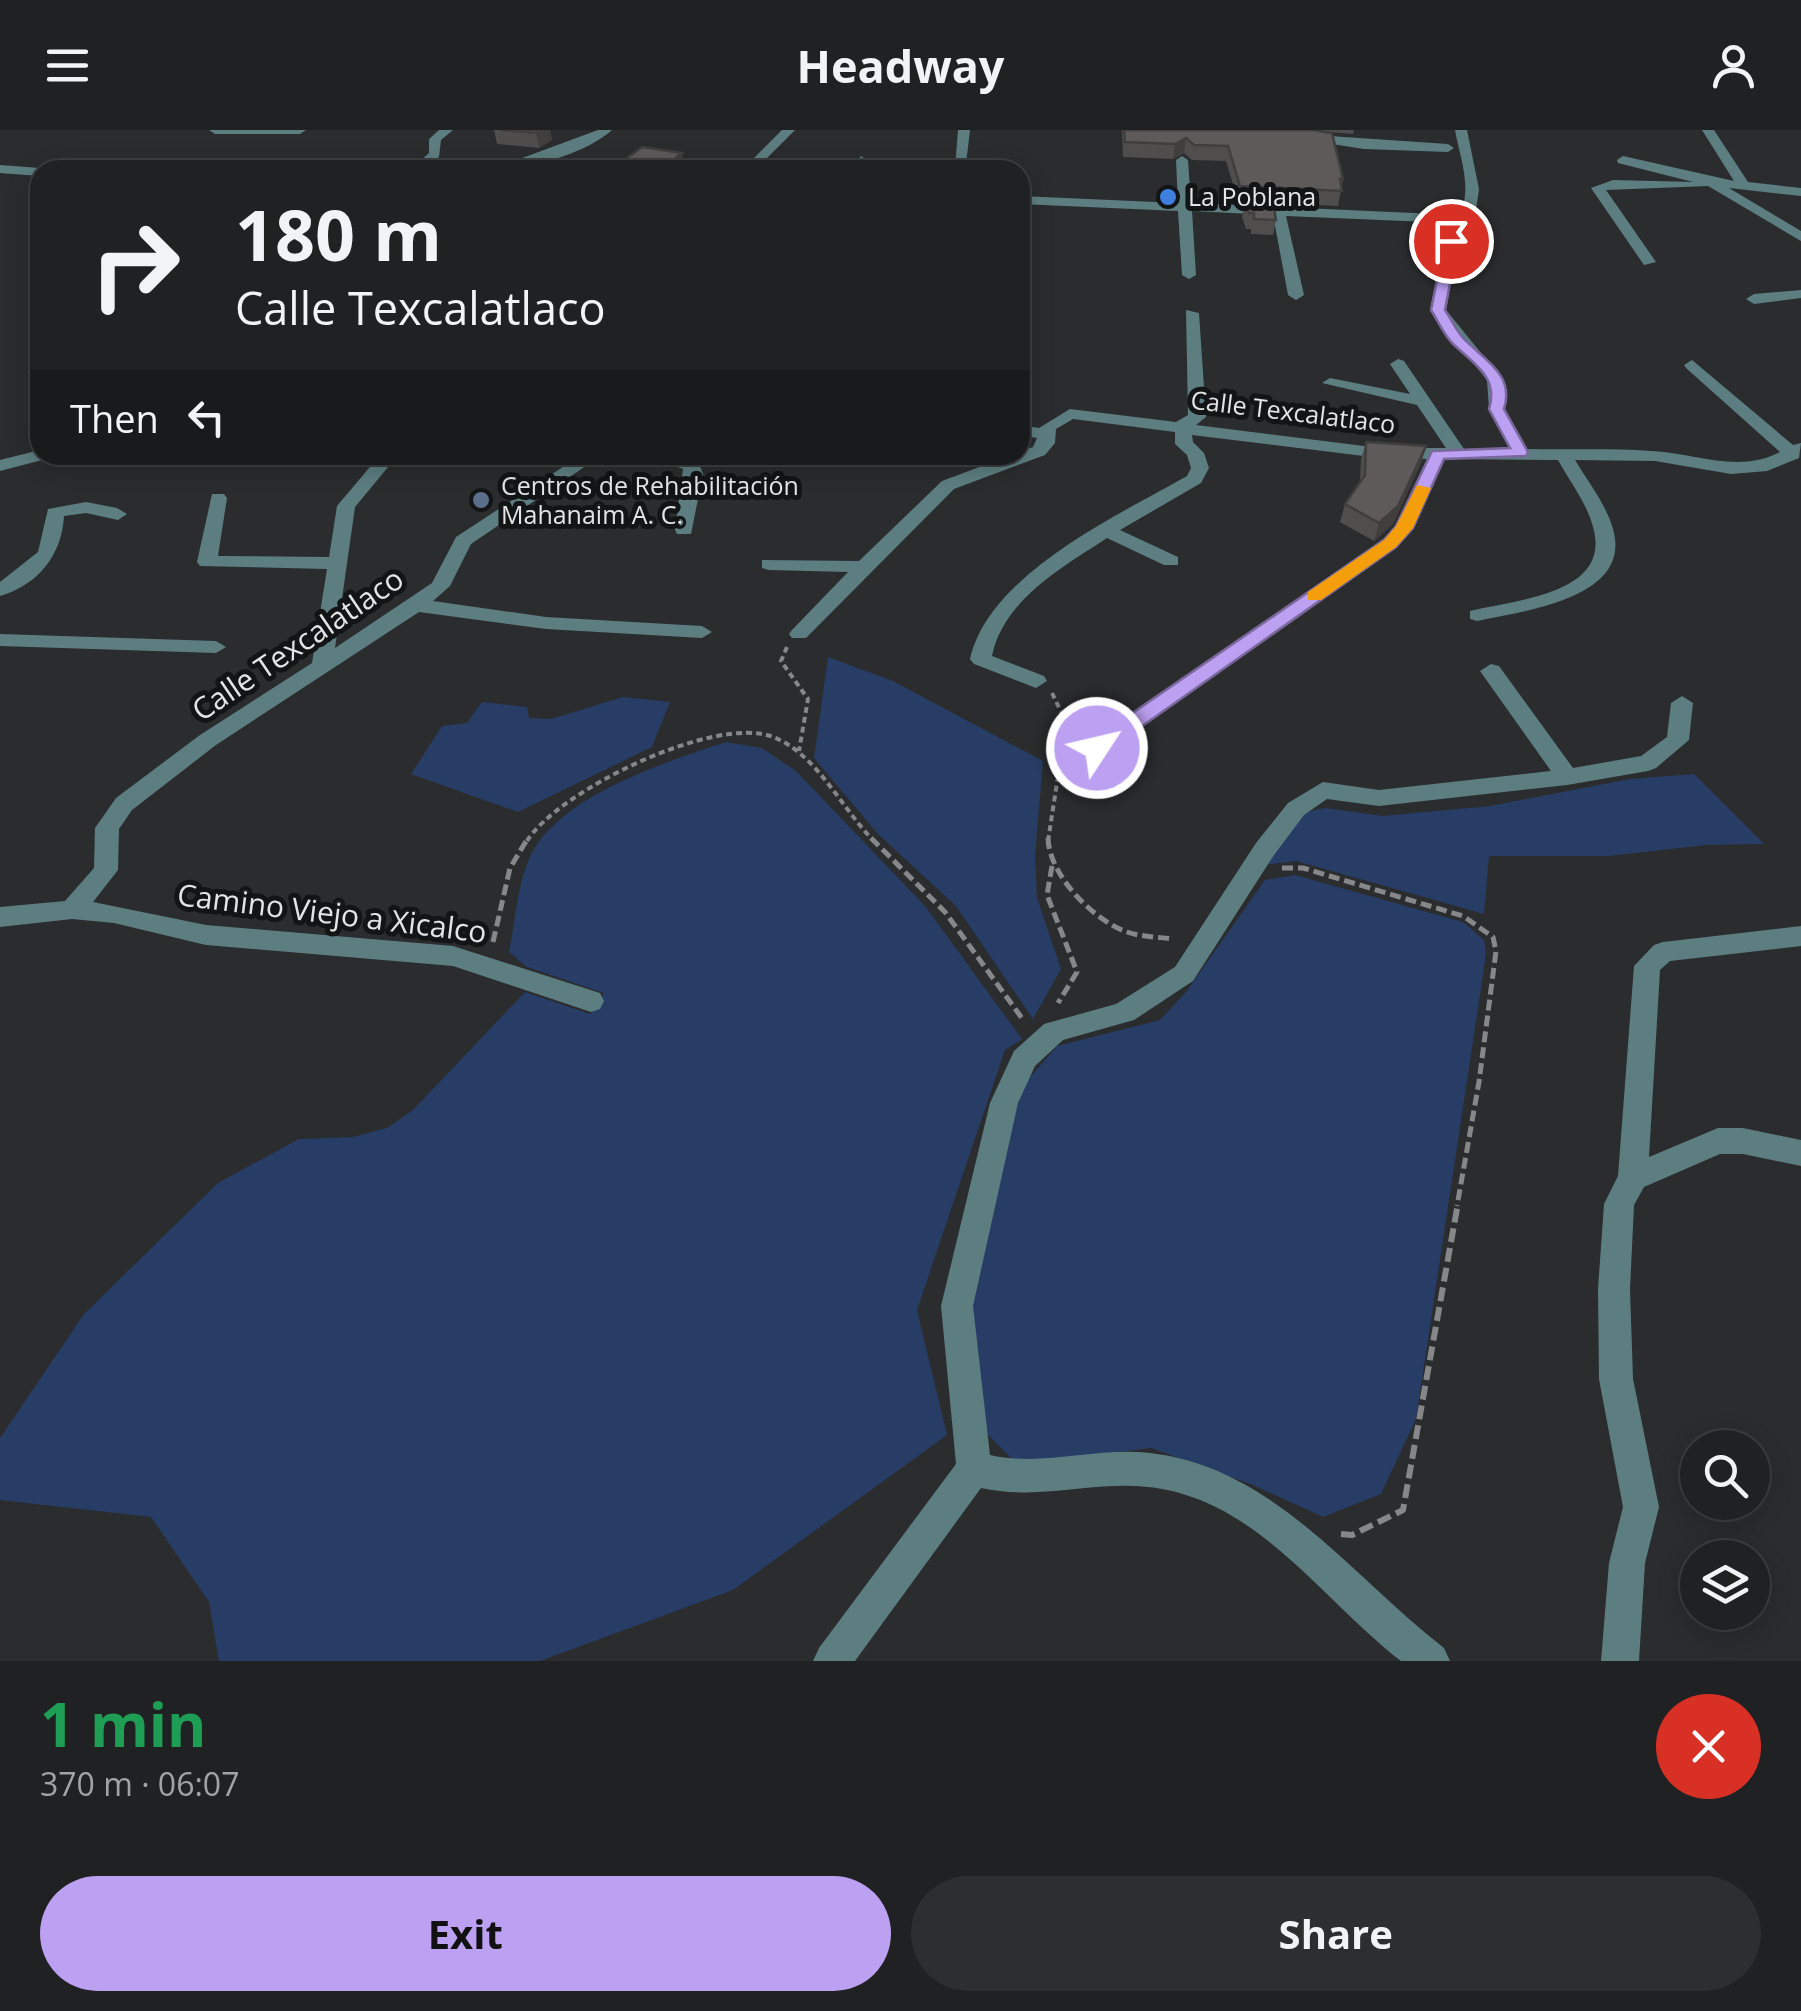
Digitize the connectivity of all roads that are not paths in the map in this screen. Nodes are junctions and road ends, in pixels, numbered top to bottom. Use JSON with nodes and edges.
{"nodes":[{"id":1,"x":215,"y":130,"type":"edge"},
{"id":2,"x":300,"y":130,"type":"edge"},
{"id":3,"x":448,"y":130,"type":"edge"},
{"id":4,"x":606,"y":130,"type":"edge"},
{"id":5,"x":789,"y":130,"type":"edge"},
{"id":6,"x":964,"y":130,"type":"edge"},
{"id":7,"x":1248,"y":130,"type":"edge"},
{"id":8,"x":1460,"y":130,"type":"edge"},
{"id":9,"x":1708,"y":130,"type":"edge"},
{"id":10,"x":1448,"y":148,"type":"dead end"},
{"id":11,"x":428,"y":160,"type":"edge"},
{"id":12,"x":522,"y":160,"type":"edge"},
{"id":13,"x":758,"y":160,"type":"edge"},
{"id":14,"x":960,"y":160,"type":"edge"},
{"id":15,"x":1182,"y":160,"type":"edge"},
{"id":16,"x":1623,"y":160,"type":"dead end"},
{"id":17,"x":0,"y":169,"type":"edge"},
{"id":18,"x":30,"y":171,"type":"edge"},
{"id":19,"x":1710,"y":182,"type":"junction"},
{"id":20,"x":1744,"y":187,"type":"junction"},
{"id":21,"x":1801,"y":192,"type":"edge"},
{"id":22,"x":1030,"y":201,"type":"edge"},
{"id":23,"x":1186,"y":209,"type":"junction"},
{"id":24,"x":1279,"y":214,"type":"junction"},
{"id":25,"x":1460,"y":219,"type":"junction"},
{"id":26,"x":1801,"y":238,"type":"edge"},
{"id":27,"x":1649,"y":262,"type":"dead end"},
{"id":28,"x":1189,"y":275,"type":"dead end"},
{"id":29,"x":1801,"y":294,"type":"edge"},
{"id":30,"x":1296,"y":295,"type":"dead end"},
{"id":31,"x":1754,"y":299,"type":"dead end"},
{"id":32,"x":1190,"y":313,"type":"dead end"},
{"id":33,"x":1398,"y":364,"type":"dead end"},
{"id":34,"x":1692,"y":365,"type":"dead end"},
{"id":35,"x":1330,"y":383,"type":"dead end"},
{"id":36,"x":1422,"y":400,"type":"junction"},
{"id":37,"x":1184,"y":426,"type":"junction"},
{"id":38,"x":1030,"y":432,"type":"edge"},
{"id":39,"x":1045,"y":434,"type":"junction"},
{"id":40,"x":1797,"y":451,"type":"edge"},
{"id":41,"x":1520,"y":452,"type":"junction"},
{"id":42,"x":1030,"y":454,"type":"edge"},
{"id":43,"x":1448,"y":454,"type":"junction"},
{"id":44,"x":1563,"y":454,"type":"junction"},
{"id":45,"x":30,"y":458,"type":"edge"},
{"id":46,"x":381,"y":465,"type":"edge"},
{"id":47,"x":577,"y":465,"type":"edge"},
{"id":48,"x":688,"y":465,"type":"edge"},
{"id":49,"x":1002,"y":465,"type":"edge"},
{"id":50,"x":0,"y":466,"type":"edge"},
{"id":51,"x":218,"y":498,"type":"dead end"},
{"id":52,"x":118,"y":514,"type":"dead end"},
{"id":53,"x":684,"y":530,"type":"dead end"},
{"id":54,"x":1107,"y":531,"type":"junction"},
{"id":55,"x":1171,"y":561,"type":"dead end"},
{"id":56,"x":338,"y":563,"type":"junction"},
{"id":57,"x":769,"y":564,"type":"dead end"},
{"id":58,"x":864,"y":567,"type":"junction"},
{"id":59,"x":0,"y":590,"type":"edge"},
{"id":60,"x":415,"y":605,"type":"junction"},
{"id":61,"x":1477,"y":615,"type":"dead end"},
{"id":62,"x":702,"y":632,"type":"dead end"},
{"id":63,"x":800,"y":634,"type":"road end"},
{"id":64,"x":0,"y":640,"type":"edge"},
{"id":65,"x":216,"y":647,"type":"dead end"},
{"id":66,"x":322,"y":666,"type":"junction"},
{"id":67,"x":1491,"y":671,"type":"dead end"},
{"id":68,"x":1036,"y":681,"type":"road end"},
{"id":69,"x":1682,"y":704,"type":"dead end"},
{"id":70,"x":1097,"y":748,"type":"dead end"},
{"id":71,"x":1568,"y":777,"type":"junction"},
{"id":72,"x":72,"y":910,"type":"junction"},
{"id":73,"x":0,"y":917,"type":"edge"},
{"id":74,"x":1801,"y":936,"type":"edge"},
{"id":75,"x":591,"y":1002,"type":"dead end"},
{"id":76,"x":1801,"y":1152,"type":"edge"},
{"id":77,"x":1632,"y":1178,"type":"junction"},
{"id":78,"x":974,"y":1469,"type":"junction"},
{"id":79,"x":1418,"y":1652,"type":"edge"},
{"id":80,"x":832,"y":1661,"type":"edge"},
{"id":81,"x":1620,"y":1661,"type":"edge"}],
"edges":[{"from":1,"to":2,"type":"street"},
{"from":3,"to":11,"type":"street"},
{"from":4,"to":12,"type":"street"},
{"from":5,"to":13,"type":"street"},
{"from":6,"to":14,"type":"street"},
{"from":7,"to":10,"type":"street"},
{"from":8,"to":25,"type":"street"},
{"from":9,"to":20,"type":"street"},
{"from":15,"to":23,"type":"street"},
{"from":16,"to":19,"type":"street"},
{"from":17,"to":18,"type":"street"},
{"from":19,"to":20,"type":"street"},
{"from":19,"to":26,"type":"street"},
{"from":19,"to":27,"type":"street"},
{"from":20,"to":21,"type":"street"},
{"from":22,"to":23,"type":"street"},
{"from":23,"to":24,"type":"street"},
{"from":23,"to":28,"type":"street"},
{"from":24,"to":25,"type":"street"},
{"from":24,"to":30,"type":"street"},
{"from":25,"to":41,"type":"street"},
{"from":29,"to":31,"type":"street"},
{"from":32,"to":37,"type":"street"},
{"from":33,"to":36,"type":"street"},
{"from":34,"to":40,"type":"street"},
{"from":35,"to":36,"type":"street"},
{"from":36,"to":43,"type":"street"},
{"from":37,"to":39,"type":"street","name":"Calle Texcalatlaco"},
{"from":37,"to":43,"type":"street","name":"Calle Texcalatlaco"},
{"from":37,"to":54,"type":"street"},
{"from":38,"to":39,"type":"street"},
{"from":39,"to":42,"type":"street","name":"Calle Texcalatlaco"},
{"from":40,"to":44,"type":"street","name":"Calle Texcalatlaco"},
{"from":41,"to":43,"type":"street","name":"Calle Texcalatlaco"},
{"from":41,"to":44,"type":"street","name":"Calle Texcalatlaco"},
{"from":43,"to":70,"type":"street"},
{"from":44,"to":61,"type":"street"},
{"from":45,"to":50,"type":"street"},
{"from":46,"to":56,"type":"street"},
{"from":47,"to":60,"type":"street","name":"Calle Texcalatlaco"},
{"from":48,"to":53,"type":"street"},
{"from":49,"to":58,"type":"street","name":"Calle Texcalatlaco"},
{"from":51,"to":56,"type":"street"},
{"from":52,"to":59,"type":"street"},
{"from":54,"to":55,"type":"street"},
{"from":54,"to":68,"type":"street"},
{"from":56,"to":66,"type":"street"},
{"from":57,"to":58,"type":"street"},
{"from":58,"to":63,"type":"street"},
{"from":60,"to":62,"type":"street"},
{"from":60,"to":66,"type":"street","name":"Calle Texcalatlaco"},
{"from":64,"to":65,"type":"street"},
{"from":66,"to":72,"type":"street","name":"Calle Texcalatlaco"},
{"from":67,"to":71,"type":"street"},
{"from":69,"to":71,"type":"street"},
{"from":71,"to":78,"type":"street"},
{"from":72,"to":73,"type":"street","name":"Camino Viejo a Xicalco"},
{"from":72,"to":75,"type":"street","name":"Camino Viejo a Xicalco"},
{"from":74,"to":77,"type":"street"},
{"from":76,"to":77,"type":"street"},
{"from":77,"to":81,"type":"street"},
{"from":78,"to":79,"type":"street"},
{"from":78,"to":80,"type":"street"}]}
